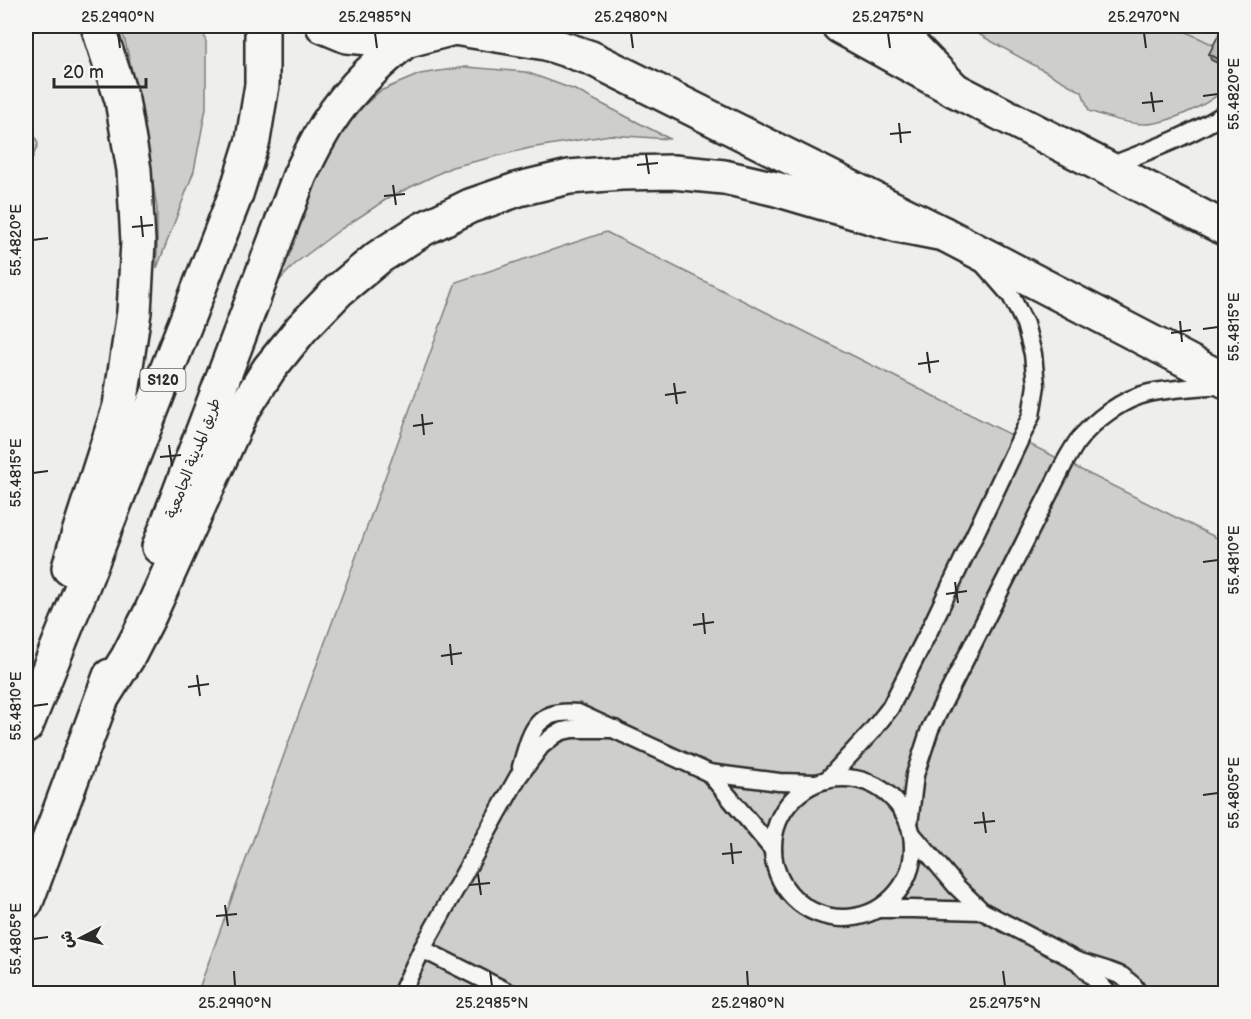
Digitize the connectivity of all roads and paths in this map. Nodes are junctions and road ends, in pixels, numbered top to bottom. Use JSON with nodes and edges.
{"nodes":[{"id":1,"x":99,"y":26,"type":"edge"},
{"id":2,"x":262,"y":26,"type":"edge"},
{"id":3,"x":323,"y":26,"type":"edge"},
{"id":4,"x":839,"y":26,"type":"edge"},
{"id":5,"x":892,"y":26,"type":"edge"},
{"id":6,"x":456,"y":27,"type":"edge"},
{"id":7,"x":405,"y":41,"type":"junction"},
{"id":8,"x":955,"y":90,"type":"junction"},
{"id":9,"x":1226,"y":113,"type":"edge"},
{"id":10,"x":1107,"y":167,"type":"junction"},
{"id":11,"x":1226,"y":229,"type":"edge"},
{"id":12,"x":957,"y":241,"type":"junction"},
{"id":13,"x":1226,"y":383,"type":"edge"},
{"id":14,"x":49,"y":665,"type":"junction"},
{"id":15,"x":102,"y":698,"type":"junction"},
{"id":16,"x":26,"y":726,"type":"edge"},
{"id":17,"x":709,"y":773,"type":"junction"},
{"id":18,"x":821,"y":781,"type":"junction"},
{"id":19,"x":910,"y":829,"type":"junction"},
{"id":20,"x":773,"y":850,"type":"junction"},
{"id":21,"x":26,"y":902,"type":"edge"},
{"id":22,"x":879,"y":909,"type":"junction"},
{"id":23,"x":982,"y":911,"type":"junction"},
{"id":24,"x":422,"y":949,"type":"junction"},
{"id":25,"x":1077,"y":961,"type":"junction"},
{"id":26,"x":401,"y":993,"type":"edge"},
{"id":27,"x":512,"y":993,"type":"edge"},
{"id":28,"x":1109,"y":993,"type":"edge"},
{"id":29,"x":1138,"y":993,"type":"edge"}],
"edges":[{"from":1,"to":14,"type":"main road"},
{"from":2,"to":14,"type":"main road","number":"S120"},
{"from":3,"to":7,"type":"main road"},
{"from":4,"to":8,"type":"main road"},
{"from":5,"to":8,"type":"main road"},
{"from":6,"to":7,"type":"main road"},
{"from":6,"to":12,"type":"main road"},
{"from":7,"to":15,"type":"main road","name":"طريق المدينة الجامعية"},
{"from":8,"to":10,"type":"main road"},
{"from":9,"to":10,"type":"lane"},
{"from":10,"to":11,"type":"main road"},
{"from":12,"to":13,"type":"main road"},
{"from":12,"to":15,"type":"main road"},
{"from":12,"to":18,"type":"lane"},
{"from":13,"to":19,"type":"lane"},
{"from":14,"to":16,"type":"main road","number":"S120"},
{"from":15,"to":21,"type":"main road","name":"طريق المدينة الجامعية"},
{"from":17,"to":18,"type":"lane"},
{"from":17,"to":20,"type":"lane"},
{"from":17,"to":24,"type":"lane"},
{"from":18,"to":19,"type":"lane"},
{"from":18,"to":20,"type":"lane"},
{"from":19,"to":22,"type":"lane"},
{"from":19,"to":23,"type":"lane"},
{"from":20,"to":22,"type":"lane"},
{"from":22,"to":23,"type":"lane"},
{"from":23,"to":25,"type":"lane"},
{"from":24,"to":26,"type":"lane"},
{"from":24,"to":27,"type":"lane"},
{"from":25,"to":28,"type":"lane"},
{"from":25,"to":29,"type":"lane"}]}
